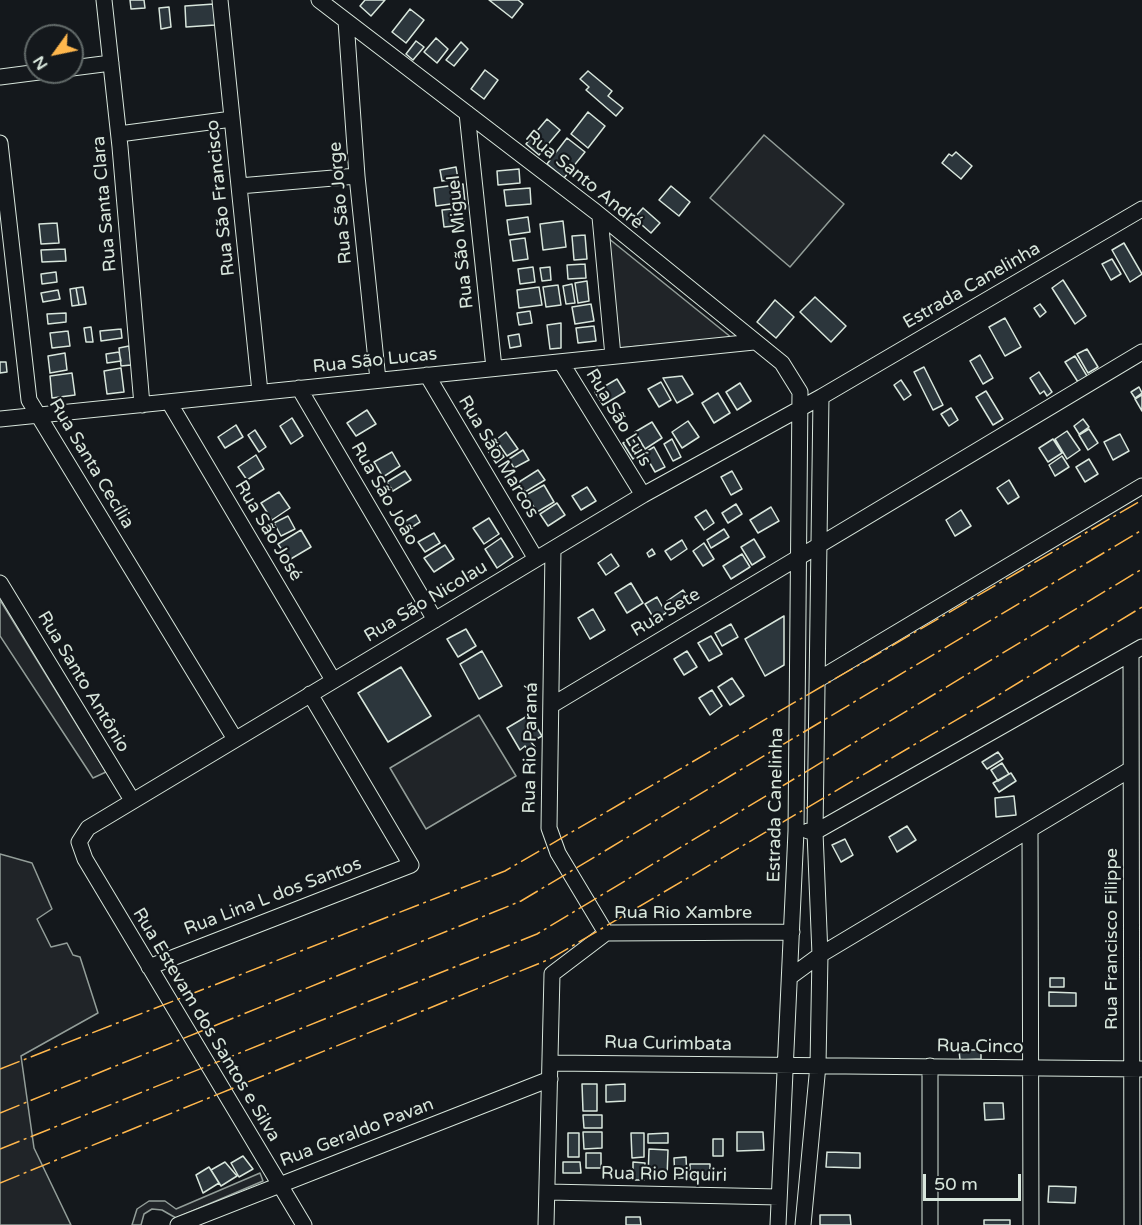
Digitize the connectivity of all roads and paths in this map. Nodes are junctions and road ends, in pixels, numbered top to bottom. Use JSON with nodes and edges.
{"nodes":[{"id":1,"x":104,"y":0,"type":"edge"},
{"id":2,"x":220,"y":0,"type":"edge"},
{"id":3,"x":319,"y":0,"type":"edge"},
{"id":4,"x":346,"y":21,"type":"junction"},
{"id":5,"x":111,"y":63,"type":"junction"},
{"id":6,"x":84,"y":66,"type":"edge"},
{"id":7,"x":24,"y":74,"type":"edge"},
{"id":8,"x":0,"y":77,"type":"edge"},
{"id":9,"x":467,"y":113,"type":"junction"},
{"id":10,"x":232,"y":119,"type":"junction"},
{"id":11,"x":119,"y":134,"type":"junction"},
{"id":12,"x":0,"y":143,"type":"edge"},
{"id":13,"x":1,"y":167,"type":"edge"},
{"id":14,"x":357,"y":176,"type":"junction"},
{"id":15,"x":239,"y":186,"type":"junction"},
{"id":16,"x":1142,"y":209,"type":"edge"},
{"id":17,"x":600,"y":217,"type":"junction"},
{"id":18,"x":754,"y":342,"type":"junction"},
{"id":19,"x":1142,"y":352,"type":"edge"},
{"id":20,"x":613,"y":356,"type":"junction"},
{"id":21,"x":561,"y":362,"type":"junction"},
{"id":22,"x":494,"y":368,"type":"junction"},
{"id":23,"x":427,"y":375,"type":"junction"},
{"id":24,"x":378,"y":380,"type":"junction"},
{"id":25,"x":299,"y":388,"type":"junction"},
{"id":26,"x":260,"y":392,"type":"junction"},
{"id":27,"x":821,"y":397,"type":"junction"},
{"id":28,"x":169,"y":402,"type":"junction"},
{"id":29,"x":142,"y":405,"type":"junction"},
{"id":30,"x":802,"y":408,"type":"junction"},
{"id":31,"x":37,"y":414,"type":"junction"},
{"id":32,"x":0,"y":419,"type":"edge"},
{"id":33,"x":1142,"y":486,"type":"edge"},
{"id":34,"x":643,"y":495,"type":"junction"},
{"id":35,"x":821,"y":544,"type":"junction"},
{"id":36,"x":553,"y":549,"type":"junction"},
{"id":37,"x":800,"y":555,"type":"junction"},
{"id":38,"x":536,"y":559,"type":"junction"},
{"id":39,"x":0,"y":583,"type":"edge"},
{"id":40,"x":435,"y":620,"type":"junction"},
{"id":41,"x":1136,"y":651,"type":"edge"},
{"id":42,"x":819,"y":679,"type":"junction"},
{"id":43,"x":333,"y":680,"type":"junction"},
{"id":44,"x":310,"y":694,"type":"junction"},
{"id":45,"x":552,"y":705,"type":"junction"},
{"id":46,"x":236,"y":739,"type":"junction"},
{"id":47,"x":1131,"y":770,"type":"junction"},
{"id":48,"x":132,"y":800,"type":"junction"},
{"id":49,"x":796,"y":831,"type":"junction"},
{"id":50,"x":814,"y":832,"type":"junction"},
{"id":51,"x":1030,"y":832,"type":"junction"},
{"id":52,"x":79,"y":842,"type":"joint"},
{"id":53,"x":792,"y":932,"type":"junction"},
{"id":54,"x":606,"y":933,"type":"junction"},
{"id":55,"x":820,"y":955,"type":"junction"},
{"id":56,"x":149,"y":967,"type":"junction"},
{"id":57,"x":790,"y":977,"type":"junction"},
{"id":58,"x":550,"y":1063,"type":"junction"},
{"id":59,"x":786,"y":1065,"type":"junction"},
{"id":60,"x":818,"y":1065,"type":"junction"},
{"id":61,"x":930,"y":1066,"type":"junction"},
{"id":62,"x":1031,"y":1067,"type":"junction"},
{"id":63,"x":1137,"y":1069,"type":"edge"},
{"id":64,"x":550,"y":1078,"type":"junction"},
{"id":65,"x":279,"y":1184,"type":"junction"},
{"id":66,"x":548,"y":1192,"type":"junction"},
{"id":67,"x":779,"y":1197,"type":"junction"},
{"id":68,"x":178,"y":1225,"type":"edge"},
{"id":69,"x":304,"y":1225,"type":"edge"},
{"id":70,"x":546,"y":1225,"type":"edge"},
{"id":71,"x":778,"y":1225,"type":"edge"},
{"id":72,"x":803,"y":1225,"type":"edge"},
{"id":73,"x":930,"y":1225,"type":"edge"},
{"id":74,"x":1031,"y":1225,"type":"edge"},
{"id":75,"x":1132,"y":1225,"type":"edge"}],
"edges":[{"from":1,"to":5,"type":"street","name":"Rua Santa Clara"},
{"from":2,"to":10,"type":"street","name":"Rua São Francisco"},
{"from":3,"to":4,"type":"street","name":"Rua Santo André"},
{"from":4,"to":9,"type":"street","name":"Rua Santo André"},
{"from":4,"to":14,"type":"street","name":"Rua São Jorge"},
{"from":5,"to":6,"type":"street"},
{"from":5,"to":11,"type":"street","name":"Rua Santa Clara"},
{"from":7,"to":8,"type":"street"},
{"from":9,"to":17,"type":"street","name":"Rua Santo André"},
{"from":9,"to":22,"type":"street","name":"Rua São Miguel"},
{"from":10,"to":11,"type":"street"},
{"from":10,"to":15,"type":"street","name":"Rua São Francisco"},
{"from":11,"to":29,"type":"street","name":"Rua Santa Clara"},
{"from":12,"to":13,"type":"street","name":"Rua Santa Cecília"},
{"from":13,"to":31,"type":"street","name":"Rua Santa Cecília"},
{"from":14,"to":15,"type":"street"},
{"from":14,"to":24,"type":"street","name":"Rua São Jorge"},
{"from":15,"to":26,"type":"street","name":"Rua São Francisco"},
{"from":16,"to":27,"type":"street","name":"Estrada Canelinha"},
{"from":17,"to":18,"type":"street","name":"Rua Santo André"},
{"from":17,"to":20,"type":"street"},
{"from":18,"to":20,"type":"street","name":"Rua São Lucas"},
{"from":18,"to":30,"type":"street","name":"Rua Santo André"},
{"from":19,"to":35,"type":"street","name":"Rua Sete"},
{"from":20,"to":21,"type":"street","name":"Rua São Lucas"},
{"from":21,"to":22,"type":"street","name":"Rua São Lucas"},
{"from":21,"to":34,"type":"street","name":"Rua São Luís"},
{"from":22,"to":23,"type":"street","name":"Rua São Lucas"},
{"from":23,"to":24,"type":"street","name":"Rua São Lucas"},
{"from":23,"to":38,"type":"street","name":"Rua São Marcos"},
{"from":24,"to":25,"type":"street","name":"Rua São Lucas"},
{"from":25,"to":26,"type":"street","name":"Rua São Lucas"},
{"from":25,"to":40,"type":"street","name":"Rua São João"},
{"from":26,"to":28,"type":"street","name":"Rua São Lucas"},
{"from":27,"to":30,"type":"street","name":"Estrada Canelinha"},
{"from":27,"to":35,"type":"street"},
{"from":28,"to":29,"type":"street","name":"Rua São Lucas"},
{"from":28,"to":43,"type":"street","name":"Rua São José"},
{"from":29,"to":31,"type":"street","name":"Rua São Lucas"},
{"from":30,"to":34,"type":"street","name":"Rua São Nicolau"},
{"from":30,"to":37,"type":"street","name":"Estrada Canelinha"},
{"from":31,"to":32,"type":"street","name":"Rua São Lucas"},
{"from":31,"to":46,"type":"street","name":"Rua Santa Cecília"},
{"from":33,"to":42,"type":"street"},
{"from":34,"to":36,"type":"street","name":"Rua São Nicolau"},
{"from":35,"to":37,"type":"street","name":"Rua Sete"},
{"from":35,"to":42,"type":"street"},
{"from":36,"to":38,"type":"street","name":"Rua São Nicolau"},
{"from":36,"to":45,"type":"street","name":"Rua Rio Paraná"},
{"from":37,"to":45,"type":"street","name":"Rua Sete"},
{"from":37,"to":49,"type":"street","name":"Estrada Canelinha"},
{"from":38,"to":40,"type":"street","name":"Rua São Nicolau"},
{"from":39,"to":48,"type":"street","name":"Rua Santo Antônio"},
{"from":40,"to":43,"type":"street","name":"Rua São Nicolau"},
{"from":41,"to":47,"type":"street","name":"Rua Francisco Filippe"},
{"from":41,"to":50,"type":"street"},
{"from":42,"to":50,"type":"street"},
{"from":43,"to":44,"type":"street","name":"Rua São Nicolau"},
{"from":44,"to":46,"type":"street","name":"Rua São Nicolau"},
{"from":44,"to":56,"type":"street","name":"Rua Lina L dos Santos"},
{"from":45,"to":54,"type":"street","name":"Rua Rio Paraná"},
{"from":46,"to":48,"type":"street","name":"Rua São Nicolau"},
{"from":47,"to":51,"type":"street"},
{"from":47,"to":63,"type":"street","name":"Rua Francisco Filippe"},
{"from":48,"to":52,"type":"street","name":"Rua São Nicolau"},
{"from":49,"to":50,"type":"street"},
{"from":49,"to":53,"type":"street","name":"Estrada Canelinha"},
{"from":50,"to":55,"type":"street"},
{"from":51,"to":55,"type":"street"},
{"from":51,"to":62,"type":"street"},
{"from":52,"to":56,"type":"street","name":"Rua Estevam dos Santos e Silva"},
{"from":53,"to":54,"type":"street","name":"Rua Rio Xambre"},
{"from":53,"to":57,"type":"street","name":"Estrada Canelinha"},
{"from":54,"to":58,"type":"street","name":"Rua Rio Xambre"},
{"from":55,"to":57,"type":"street"},
{"from":55,"to":60,"type":"street"},
{"from":56,"to":65,"type":"street","name":"Rua Estevam dos Santos e Silva"},
{"from":57,"to":59,"type":"street","name":"Estrada Canelinha"},
{"from":58,"to":59,"type":"street","name":"Rua Curimbata"},
{"from":58,"to":64,"type":"street"},
{"from":59,"to":60,"type":"street","name":"Rua Curimbata"},
{"from":59,"to":67,"type":"street","name":"Estrada Canelinha"},
{"from":60,"to":61,"type":"street","name":"Rua Cinco"},
{"from":60,"to":72,"type":"street"},
{"from":61,"to":62,"type":"street","name":"Rua Cinco"},
{"from":61,"to":73,"type":"street"},
{"from":62,"to":63,"type":"street","name":"Rua Cinco"},
{"from":62,"to":74,"type":"street"},
{"from":63,"to":75,"type":"street","name":"Rua Francisco Filippe"},
{"from":64,"to":65,"type":"street","name":"Rua Geraldo Pavan"},
{"from":64,"to":66,"type":"street"},
{"from":65,"to":68,"type":"street","name":"Rua Geraldo Pavan"},
{"from":65,"to":69,"type":"street","name":"Rua Estevam dos Santos e Silva"},
{"from":66,"to":67,"type":"street","name":"Rua Rio Piquiri"},
{"from":66,"to":70,"type":"street"},
{"from":67,"to":71,"type":"street","name":"Estrada Canelinha"}]}
